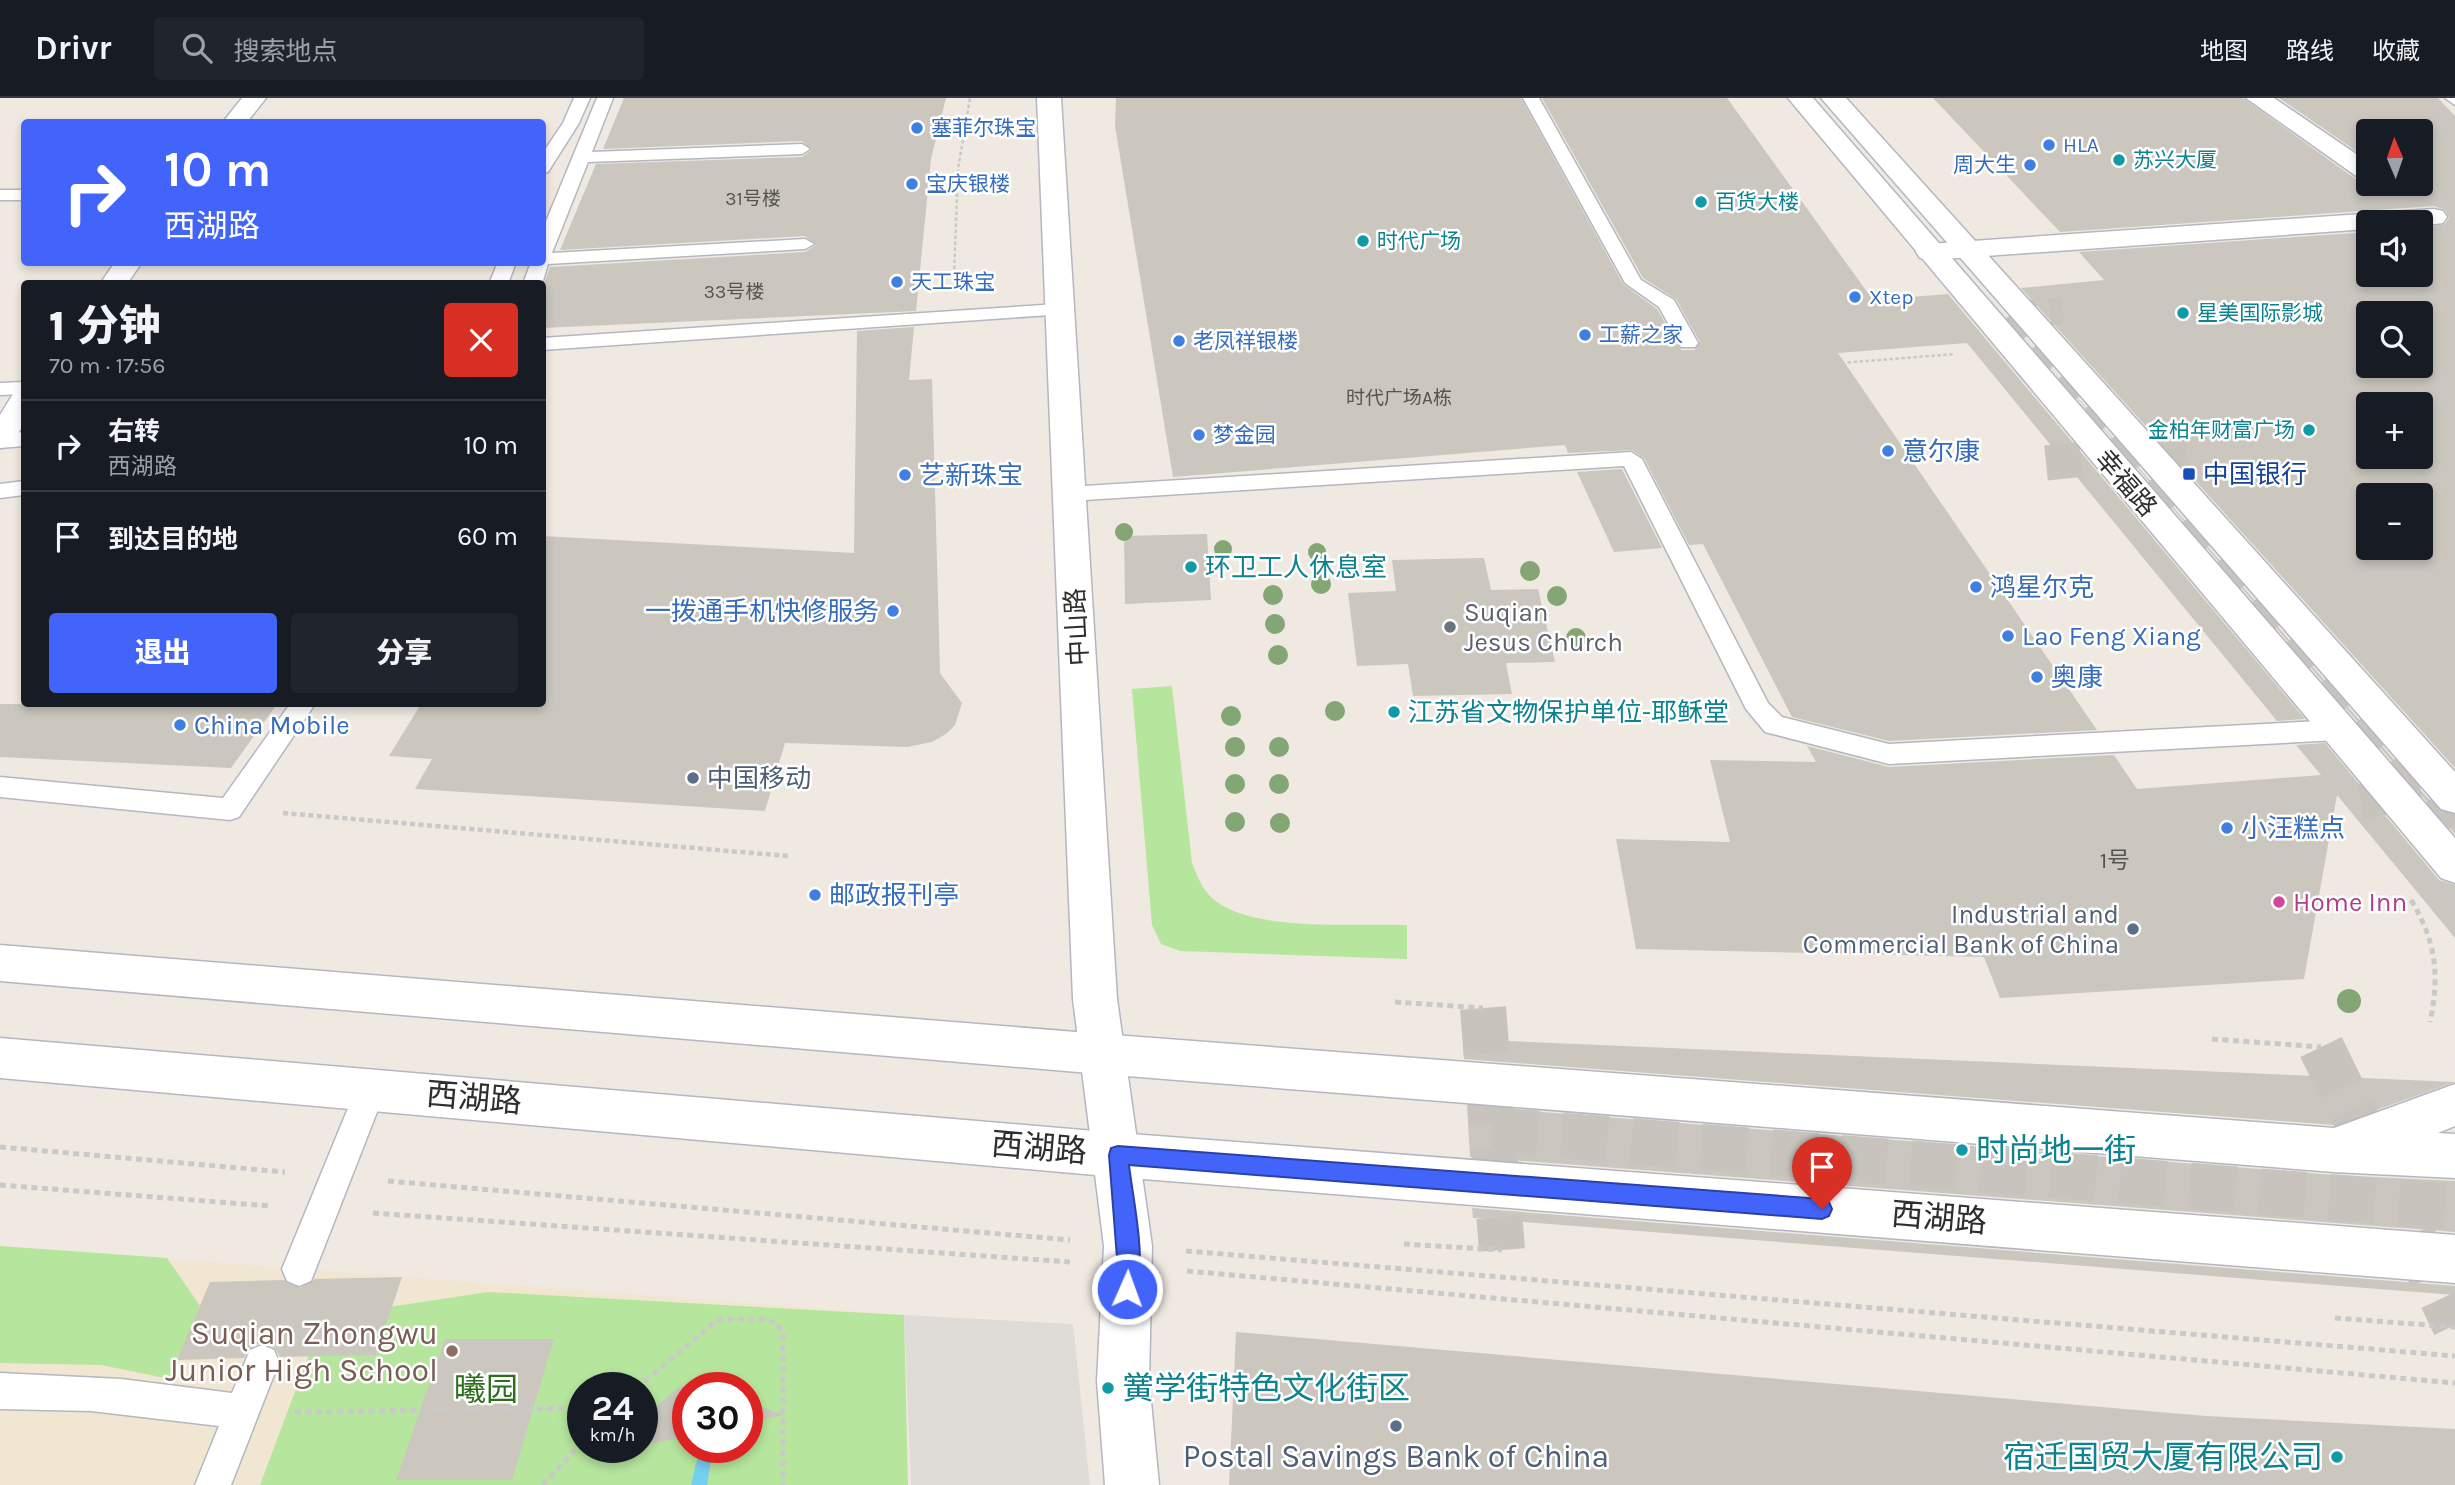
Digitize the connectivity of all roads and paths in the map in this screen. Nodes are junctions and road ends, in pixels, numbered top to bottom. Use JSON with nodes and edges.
{"nodes":[{"id":1,"x":254,"y":98,"type":"edge"},
{"id":2,"x":582,"y":98,"type":"edge"},
{"id":3,"x":605,"y":98,"type":"edge"},
{"id":4,"x":970,"y":98,"type":"edge"},
{"id":5,"x":1049,"y":98,"type":"edge"},
{"id":6,"x":1531,"y":98,"type":"edge"},
{"id":7,"x":1800,"y":98,"type":"edge"},
{"id":8,"x":1833,"y":98,"type":"edge"},
{"id":9,"x":2258,"y":98,"type":"edge"},
{"id":10,"x":238,"y":119,"type":"edge"},
{"id":11,"x":802,"y":149,"type":"dead end"},
{"id":12,"x":580,"y":157,"type":"junction"},
{"id":13,"x":546,"y":162,"type":"edge"},
{"id":14,"x":2356,"y":165,"type":"edge"},
{"id":15,"x":0,"y":195,"type":"edge"},
{"id":16,"x":21,"y":195,"type":"edge"},
{"id":17,"x":2404,"y":197,"type":"dead end"},
{"id":18,"x":2444,"y":224,"type":"edge"},
{"id":19,"x":805,"y":244,"type":"dead end"},
{"id":20,"x":546,"y":248,"type":"edge"},
{"id":21,"x":1968,"y":250,"type":"junction"},
{"id":22,"x":1929,"y":252,"type":"junction"},
{"id":23,"x":546,"y":259,"type":"edge"},
{"id":24,"x":1058,"y":310,"type":"junction"},
{"id":25,"x":953,"y":317,"type":"junction"},
{"id":26,"x":1688,"y":343,"type":"joint"},
{"id":27,"x":546,"y":344,"type":"edge"},
{"id":28,"x":1956,"y":354,"type":"dead end"},
{"id":29,"x":21,"y":388,"type":"edge"},
{"id":30,"x":0,"y":389,"type":"edge"},
{"id":31,"x":21,"y":406,"type":"edge"},
{"id":32,"x":0,"y":439,"type":"edge"},
{"id":33,"x":21,"y":439,"type":"edge"},
{"id":34,"x":21,"y":488,"type":"edge"},
{"id":35,"x":0,"y":491,"type":"edge"},
{"id":36,"x":1069,"y":494,"type":"junction"},
{"id":37,"x":301,"y":707,"type":"edge"},
{"id":38,"x":2338,"y":730,"type":"junction"},
{"id":39,"x":0,"y":787,"type":"edge"},
{"id":40,"x":2455,"y":798,"type":"tunnel mouth"},
{"id":41,"x":230,"y":809,"type":"junction"},
{"id":42,"x":788,"y":856,"type":"dead end"},
{"id":43,"x":2452,"y":864,"type":"edge"},
{"id":44,"x":0,"y":963,"type":"edge"},
{"id":45,"x":1395,"y":1002,"type":"dead end"},
{"id":46,"x":1482,"y":1008,"type":"dead end"},
{"id":47,"x":2212,"y":1039,"type":"dead end"},
{"id":48,"x":2321,"y":1047,"type":"dead end"},
{"id":49,"x":1101,"y":1054,"type":"junction"},
{"id":50,"x":0,"y":1058,"type":"edge"},
{"id":51,"x":371,"y":1089,"type":"junction"},
{"id":52,"x":2455,"y":1105,"type":"edge"},
{"id":53,"x":0,"y":1147,"type":"edge"},
{"id":54,"x":2334,"y":1150,"type":"junction"},
{"id":55,"x":1118,"y":1155,"type":"junction"},
{"id":56,"x":2455,"y":1156,"type":"edge"},
{"id":57,"x":336,"y":1176,"type":"junction"},
{"id":58,"x":0,"y":1185,"type":"edge"},
{"id":59,"x":322,"y":1210,"type":"junction"},
{"id":60,"x":1404,"y":1244,"type":"dead end"},
{"id":61,"x":1502,"y":1250,"type":"dead end"},
{"id":62,"x":2391,"y":1255,"type":"junction"},
{"id":63,"x":1128,"y":1256,"type":"junction"},
{"id":64,"x":2455,"y":1259,"type":"edge"},
{"id":65,"x":299,"y":1269,"type":"dead end"},
{"id":66,"x":2455,"y":1269,"type":"edge"},
{"id":67,"x":2335,"y":1318,"type":"dead end"},
{"id":68,"x":2455,"y":1327,"type":"edge"},
{"id":69,"x":2455,"y":1356,"type":"edge"},
{"id":70,"x":262,"y":1362,"type":"dead end"},
{"id":71,"x":656,"y":1372,"type":"edge"},
{"id":72,"x":2455,"y":1383,"type":"edge"},
{"id":73,"x":0,"y":1391,"type":"edge"},
{"id":74,"x":567,"y":1408,"type":"edge"},
{"id":75,"x":242,"y":1412,"type":"junction"},
{"id":76,"x":567,"y":1459,"type":"edge"},
{"id":77,"x":213,"y":1485,"type":"edge"},
{"id":78,"x":543,"y":1485,"type":"edge"},
{"id":79,"x":783,"y":1485,"type":"edge"},
{"id":80,"x":1132,"y":1485,"type":"edge"}],
"edges":[{"from":1,"to":10,"type":"main road"},
{"from":2,"to":13,"type":"lane"},
{"from":3,"to":12,"type":"lane"},
{"from":4,"to":25,"type":"path"},
{"from":5,"to":24,"type":"main road","name":"中山路"},
{"from":6,"to":26,"type":"lane"},
{"from":7,"to":22,"type":"main road","name":"幸福路"},
{"from":8,"to":21,"type":"main road","name":"幸福路"},
{"from":9,"to":14,"type":"main road"},
{"from":11,"to":12,"type":"lane"},
{"from":12,"to":20,"type":"lane"},
{"from":15,"to":16,"type":"lane"},
{"from":17,"to":18,"type":"main road"},
{"from":18,"to":21,"type":"main road"},
{"from":19,"to":23,"type":"lane"},
{"from":21,"to":22,"type":"main road"},
{"from":21,"to":40,"type":"main road","name":"幸福路"},
{"from":22,"to":38,"type":"main road","name":"幸福路"},
{"from":24,"to":25,"type":"lane"},
{"from":24,"to":36,"type":"main road","name":"中山路"},
{"from":25,"to":27,"type":"lane"},
{"from":26,"to":28,"type":"path"},
{"from":29,"to":30,"type":"lane"},
{"from":31,"to":32,"type":"main road"},
{"from":32,"to":33,"type":"lane"},
{"from":34,"to":35,"type":"lane"},
{"from":36,"to":38,"type":"lane"},
{"from":36,"to":49,"type":"main road","name":"中山路"},
{"from":37,"to":41,"type":"lane"},
{"from":38,"to":43,"type":"main road","name":"幸福路"},
{"from":39,"to":41,"type":"lane"},
{"from":41,"to":42,"type":"path"},
{"from":44,"to":49,"type":"main road"},
{"from":45,"to":46,"type":"path"},
{"from":47,"to":48,"type":"path"},
{"from":49,"to":54,"type":"main road"},
{"from":49,"to":55,"type":"main road","name":"中山路"},
{"from":50,"to":51,"type":"main road","name":"西湖路"},
{"from":51,"to":55,"type":"main road","name":"西湖路"},
{"from":51,"to":57,"type":"lane"},
{"from":52,"to":54,"type":"main road"},
{"from":53,"to":57,"type":"path"},
{"from":54,"to":56,"type":"main road"},
{"from":55,"to":62,"type":"main road","name":"西湖路"},
{"from":55,"to":63,"type":"main road","name":"中山路"},
{"from":57,"to":59,"type":"lane"},
{"from":57,"to":63,"type":"path"},
{"from":58,"to":59,"type":"path"},
{"from":59,"to":63,"type":"path"},
{"from":59,"to":65,"type":"lane"},
{"from":60,"to":61,"type":"path"},
{"from":62,"to":64,"type":"main road","name":"西湖路"},
{"from":62,"to":66,"type":"main road"},
{"from":63,"to":69,"type":"path"},
{"from":63,"to":72,"type":"path"},
{"from":63,"to":80,"type":"main road","name":"中山路"},
{"from":67,"to":68,"type":"path"},
{"from":70,"to":75,"type":"lane"},
{"from":71,"to":79,"type":"path"},
{"from":73,"to":75,"type":"lane"},
{"from":74,"to":75,"type":"path"},
{"from":75,"to":77,"type":"lane"},
{"from":76,"to":78,"type":"path"}]}
